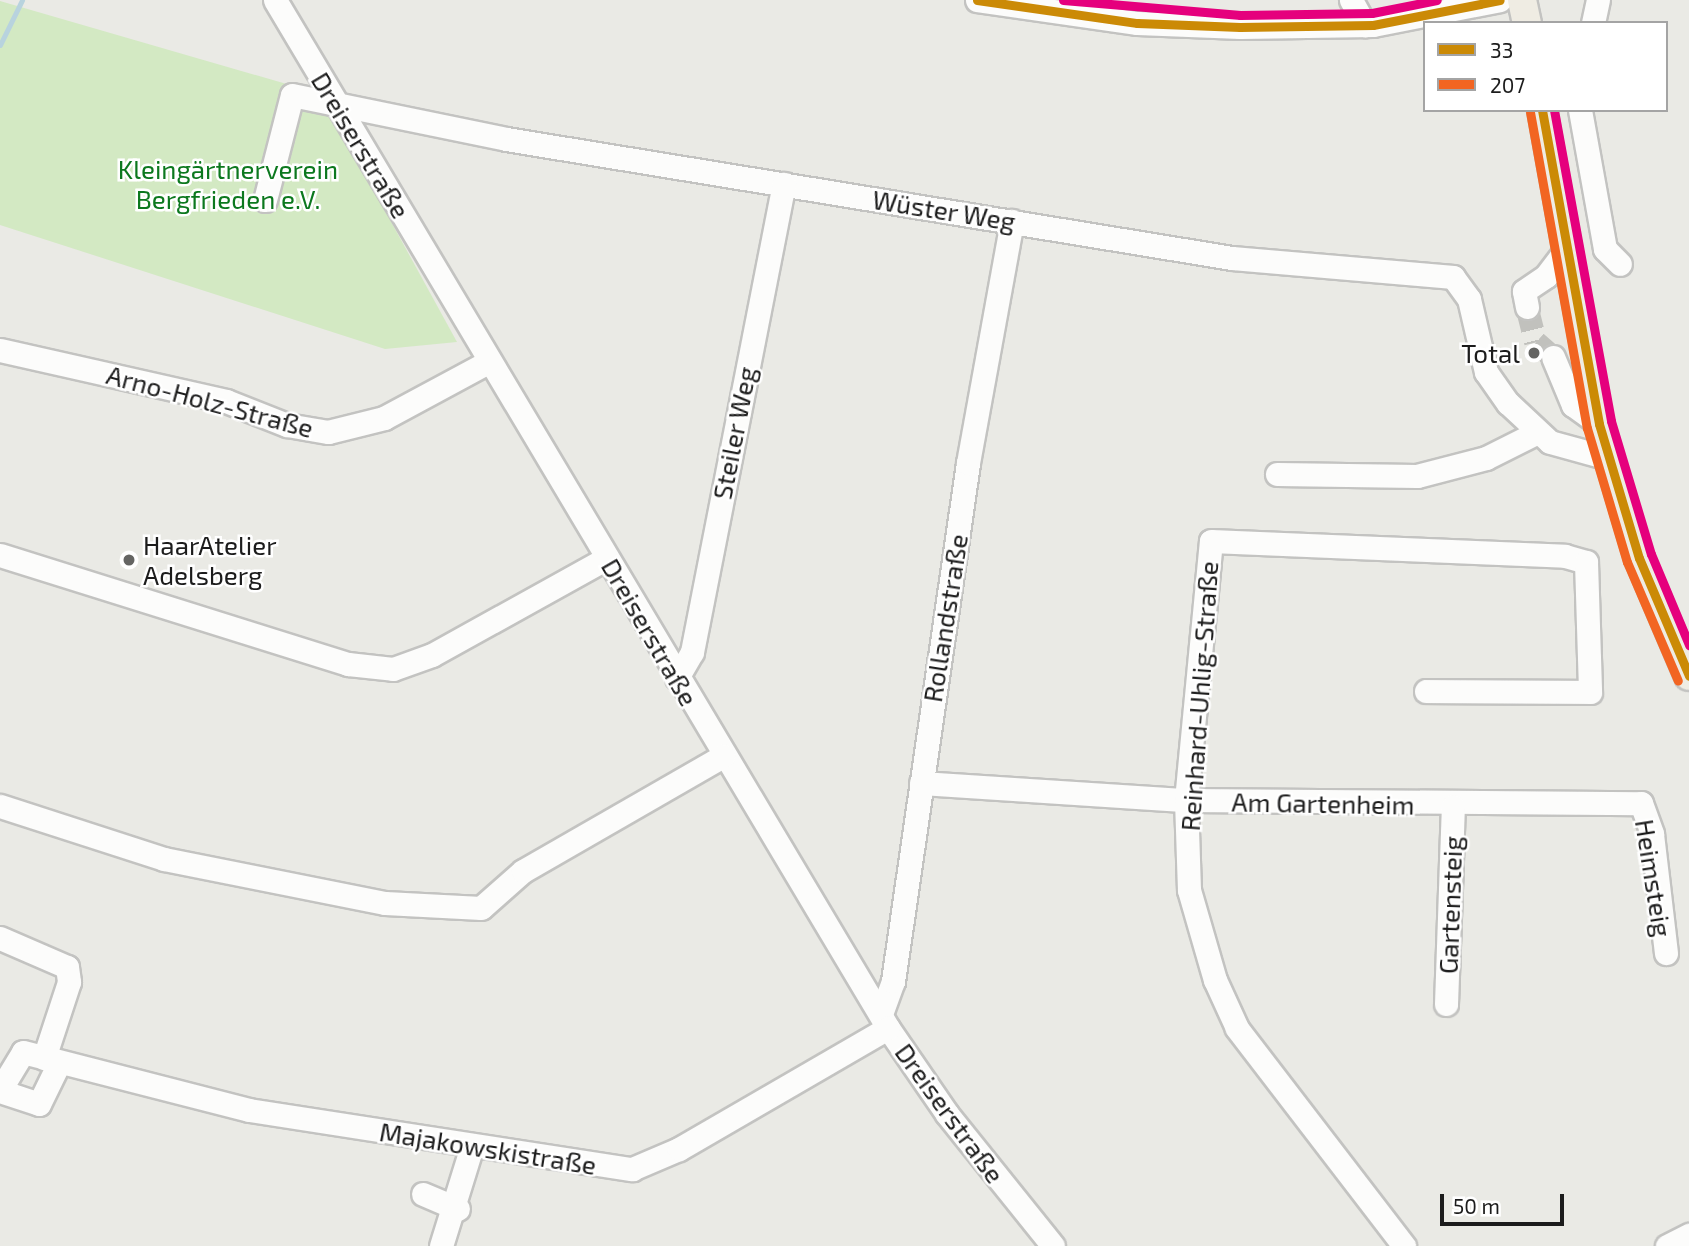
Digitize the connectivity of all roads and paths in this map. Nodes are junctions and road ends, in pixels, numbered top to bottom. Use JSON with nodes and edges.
{"nodes":[{"id":1,"x":275,"y":0,"type":"edge"},
{"id":2,"x":977,"y":0,"type":"edge"},
{"id":3,"x":1351,"y":0,"type":"edge"},
{"id":4,"x":1500,"y":0,"type":"edge"},
{"id":5,"x":1522,"y":0,"type":"edge"},
{"id":6,"x":1598,"y":0,"type":"edge"},
{"id":7,"x":1527,"y":21,"type":"edge"},
{"id":8,"x":1593,"y":21,"type":"edge"},
{"id":9,"x":1365,"y":25,"type":"junction"},
{"id":10,"x":336,"y":104,"type":"junction"},
{"id":11,"x":1542,"y":112,"type":"edge"},
{"id":12,"x":1580,"y":112,"type":"edge"},
{"id":13,"x":784,"y":184,"type":"junction"},
{"id":14,"x":265,"y":200,"type":"dead end"},
{"id":15,"x":1012,"y":221,"type":"junction"},
{"id":16,"x":1567,"y":248,"type":"junction"},
{"id":17,"x":1619,"y":264,"type":"dead end"},
{"id":18,"x":1527,"y":307,"type":"tunnel mouth"},
{"id":19,"x":0,"y":350,"type":"edge"},
{"id":20,"x":1553,"y":357,"type":"tunnel mouth"},
{"id":21,"x":490,"y":361,"type":"junction"},
{"id":22,"x":1599,"y":424,"type":"junction"},
{"id":23,"x":1538,"y":432,"type":"junction"},
{"id":24,"x":1608,"y":458,"type":"junction"},
{"id":25,"x":1278,"y":474,"type":"dead end"},
{"id":26,"x":0,"y":555,"type":"edge"},
{"id":27,"x":607,"y":558,"type":"junction"},
{"id":28,"x":1689,"y":676,"type":"edge"},
{"id":29,"x":677,"y":678,"type":"junction"},
{"id":30,"x":1426,"y":691,"type":"dead end"},
{"id":31,"x":723,"y":756,"type":"junction"},
{"id":32,"x":921,"y":783,"type":"junction"},
{"id":33,"x":1186,"y":800,"type":"junction"},
{"id":34,"x":1641,"y":803,"type":"joint"},
{"id":35,"x":0,"y":806,"type":"edge"},
{"id":36,"x":1453,"y":806,"type":"junction"},
{"id":37,"x":0,"y":938,"type":"edge"},
{"id":38,"x":1667,"y":953,"type":"dead end"},
{"id":39,"x":1446,"y":1004,"type":"dead end"},
{"id":40,"x":884,"y":1021,"type":"junction"},
{"id":41,"x":52,"y":1061,"type":"junction"},
{"id":42,"x":0,"y":1090,"type":"edge"},
{"id":43,"x":471,"y":1149,"type":"junction"},
{"id":44,"x":423,"y":1194,"type":"dead end"},
{"id":45,"x":457,"y":1209,"type":"junction"},
{"id":46,"x":1689,"y":1235,"type":"edge"},
{"id":47,"x":441,"y":1246,"type":"edge"},
{"id":48,"x":1053,"y":1246,"type":"edge"},
{"id":49,"x":1404,"y":1246,"type":"edge"},
{"id":50,"x":1667,"y":1246,"type":"edge"}],
"edges":[{"from":1,"to":10,"type":"street","name":"Dreiserstraße"},
{"from":2,"to":9,"type":"street"},
{"from":3,"to":9,"type":"street"},
{"from":4,"to":9,"type":"street"},
{"from":5,"to":7,"type":"main road"},
{"from":6,"to":8,"type":"street"},
{"from":10,"to":13,"type":"street","name":"Wüster Weg"},
{"from":10,"to":14,"type":"street","name":"Wüster Weg"},
{"from":10,"to":21,"type":"street","name":"Dreiserstraße"},
{"from":11,"to":16,"type":"main road"},
{"from":12,"to":17,"type":"street"},
{"from":13,"to":15,"type":"street","name":"Wüster Weg"},
{"from":13,"to":29,"type":"street","name":"Steiler Weg"},
{"from":15,"to":23,"type":"street","name":"Wüster Weg"},
{"from":15,"to":32,"type":"street","name":"Rollandstraße"},
{"from":16,"to":18,"type":"street"},
{"from":16,"to":22,"type":"main road"},
{"from":19,"to":21,"type":"street","name":"Arno-Holz-Straße"},
{"from":20,"to":22,"type":"street"},
{"from":21,"to":27,"type":"street","name":"Dreiserstraße"},
{"from":22,"to":24,"type":"main road"},
{"from":23,"to":24,"type":"street"},
{"from":23,"to":25,"type":"street"},
{"from":24,"to":28,"type":"main road"},
{"from":26,"to":27,"type":"street"},
{"from":27,"to":29,"type":"street","name":"Dreiserstraße"},
{"from":29,"to":31,"type":"street","name":"Dreiserstraße"},
{"from":30,"to":33,"type":"street","name":"Reinhard-Uhlig-Straße"},
{"from":31,"to":35,"type":"street"},
{"from":31,"to":40,"type":"street","name":"Dreiserstraße"},
{"from":32,"to":33,"type":"street","name":"Am Gartenheim"},
{"from":32,"to":40,"type":"street","name":"Rollandstraße"},
{"from":33,"to":36,"type":"street","name":"Am Gartenheim"},
{"from":33,"to":49,"type":"street","name":"Reinhard-Uhlig-Straße"},
{"from":34,"to":36,"type":"street","name":"Am Gartenheim"},
{"from":34,"to":38,"type":"street","name":"Heimsteig"},
{"from":36,"to":39,"type":"street","name":"Gartensteig"},
{"from":37,"to":41,"type":"street","name":"Majakowskistraße"},
{"from":40,"to":43,"type":"street","name":"Majakowskistraße"},
{"from":40,"to":48,"type":"street","name":"Dreiserstraße"},
{"from":41,"to":42,"type":"street","name":"Majakowskistraße"},
{"from":41,"to":42,"type":"street","name":"Majakowskistraße"},
{"from":41,"to":43,"type":"street","name":"Majakowskistraße"},
{"from":43,"to":45,"type":"street"},
{"from":44,"to":45,"type":"street"},
{"from":45,"to":47,"type":"street"},
{"from":46,"to":50,"type":"street"}]}
